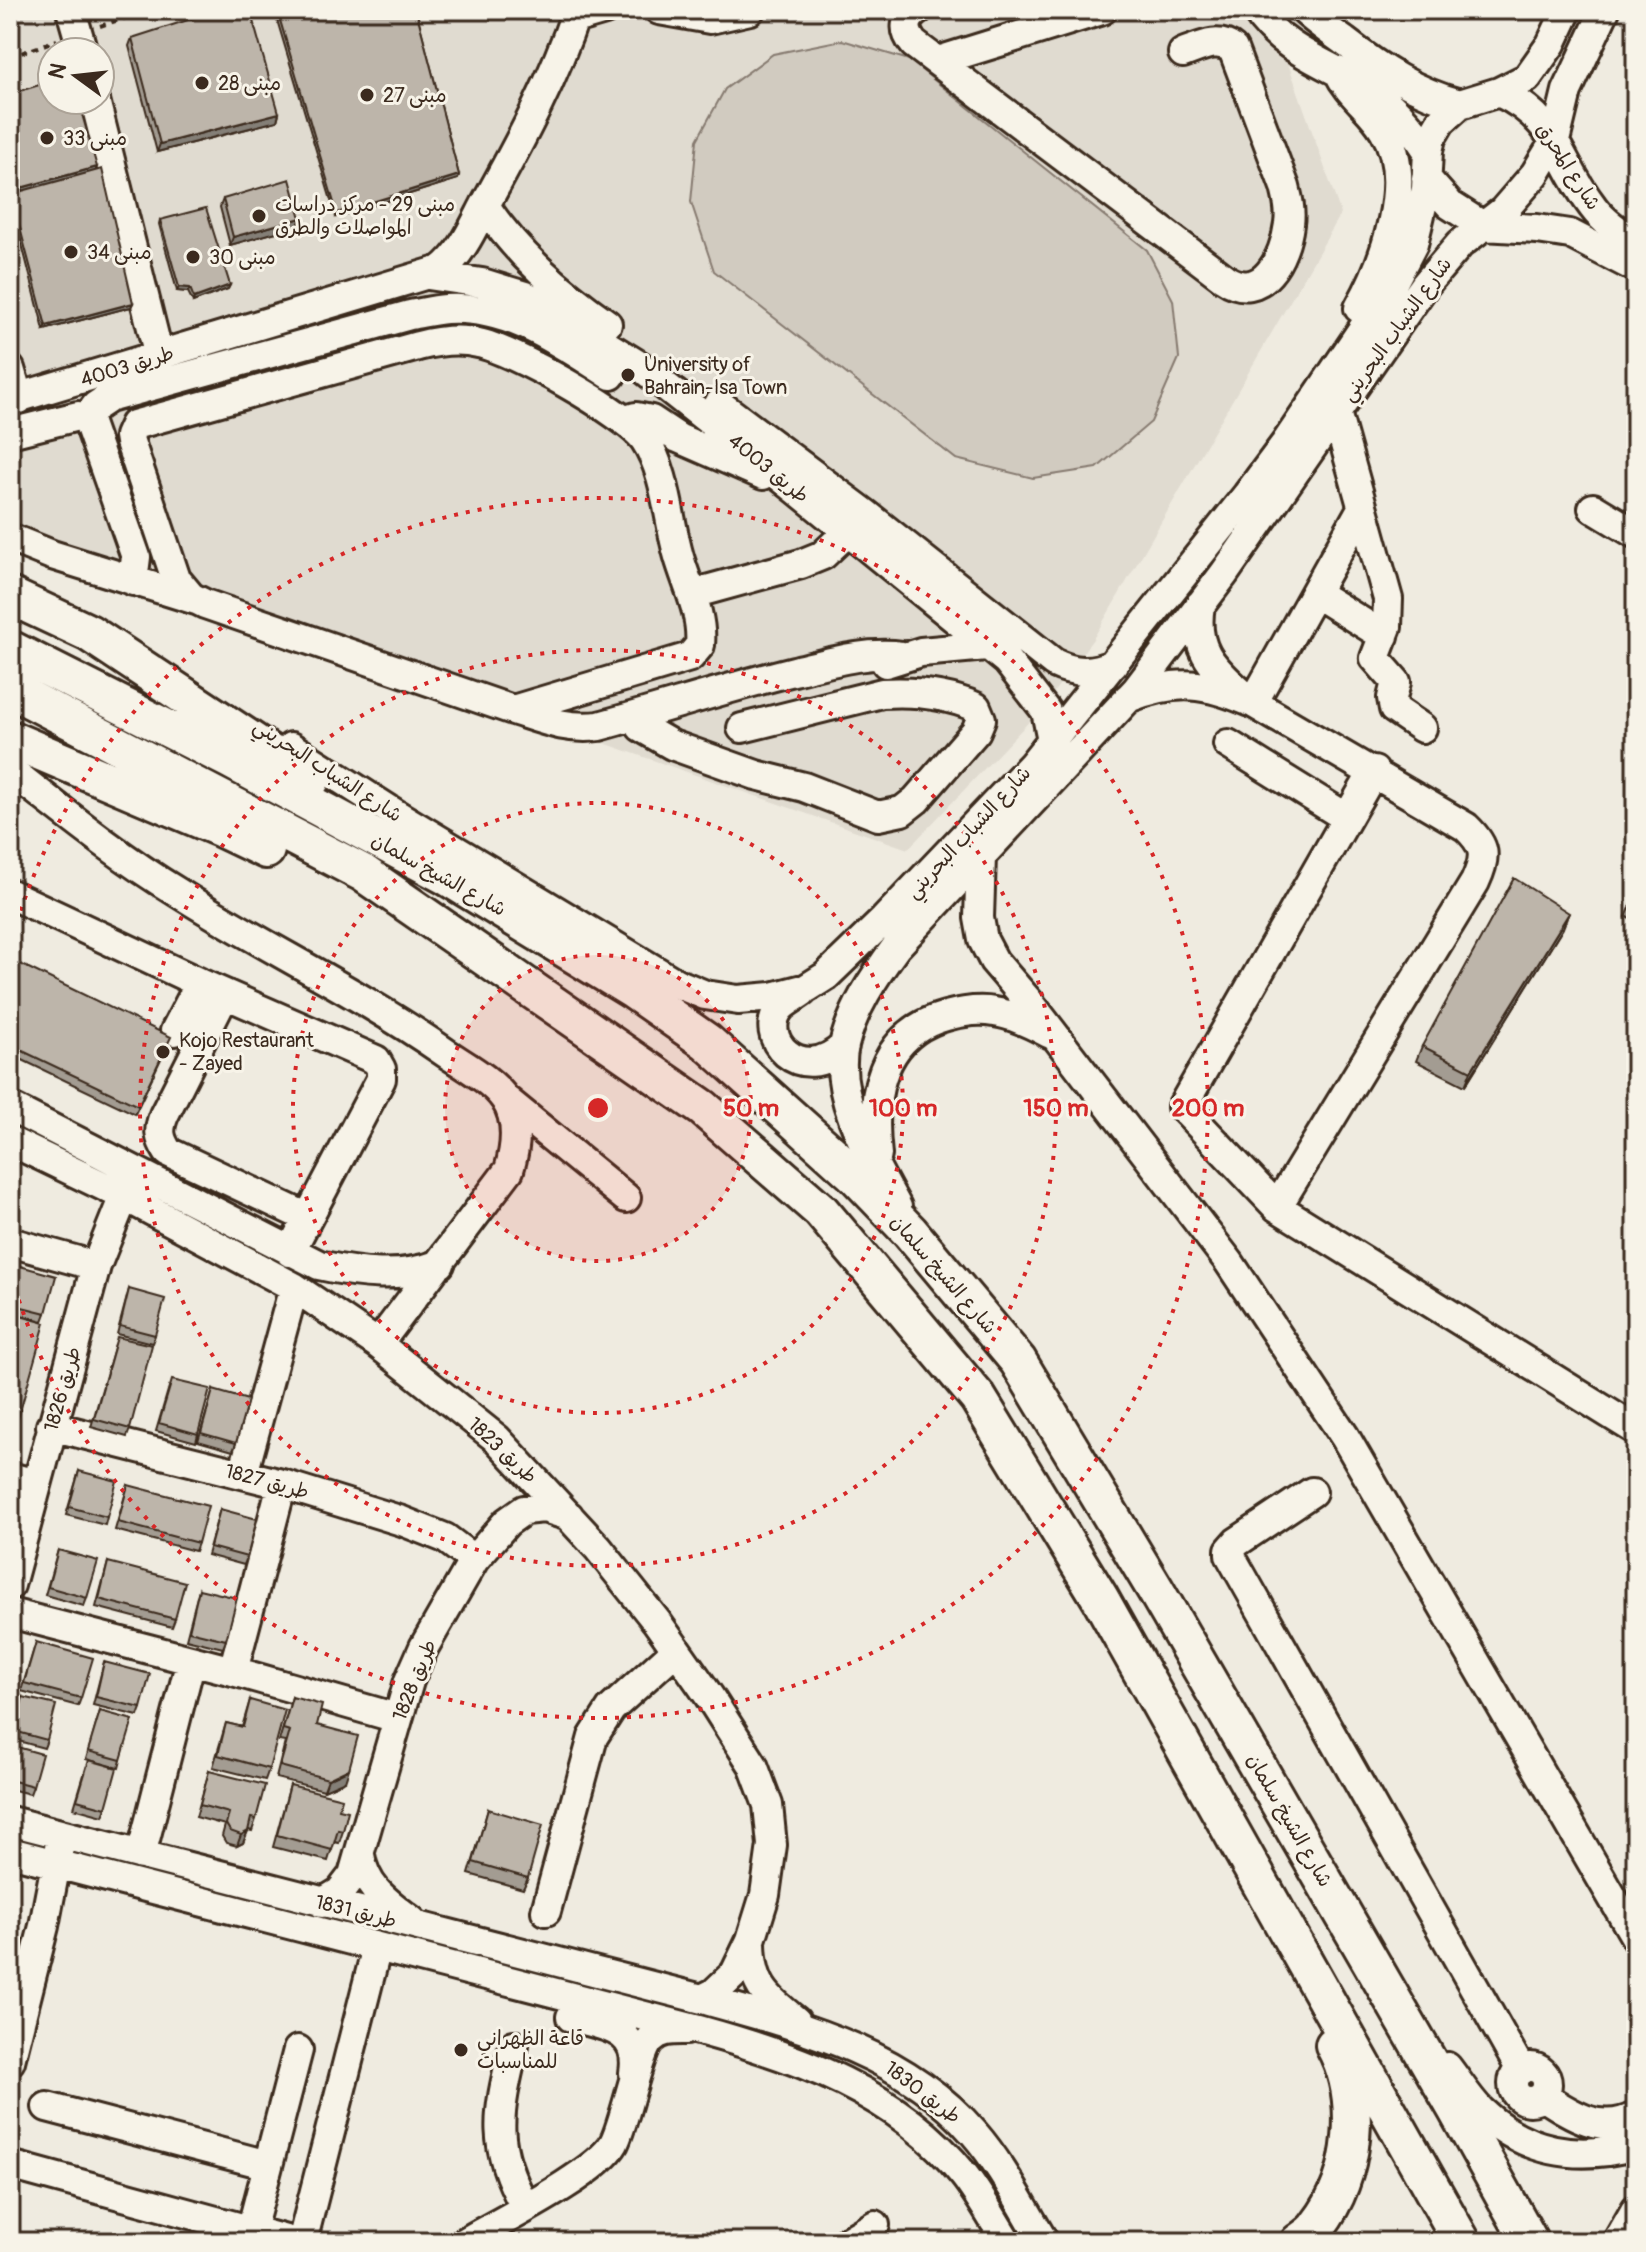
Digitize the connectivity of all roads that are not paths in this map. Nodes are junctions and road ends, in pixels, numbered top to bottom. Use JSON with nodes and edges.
{"nodes":[{"id":1,"x":71,"y":10,"type":"edge"},
{"id":2,"x":605,"y":10,"type":"edge"},
{"id":3,"x":659,"y":10,"type":"edge"},
{"id":4,"x":750,"y":10,"type":"edge"},
{"id":5,"x":918,"y":10,"type":"edge"},
{"id":6,"x":1102,"y":10,"type":"edge"},
{"id":7,"x":1304,"y":10,"type":"edge"},
{"id":8,"x":1567,"y":10,"type":"edge"},
{"id":9,"x":1605,"y":10,"type":"edge"},
{"id":10,"x":576,"y":15,"type":"edge"},
{"id":11,"x":1270,"y":18,"type":"edge"},
{"id":12,"x":1038,"y":19,"type":"edge"},
{"id":13,"x":78,"y":36,"type":"edge"},
{"id":14,"x":1340,"y":38,"type":"junction"},
{"id":15,"x":1183,"y":53,"type":"dead end"},
{"id":16,"x":938,"y":61,"type":"junction"},
{"id":17,"x":1330,"y":67,"type":"junction"},
{"id":18,"x":1499,"y":92,"type":"junction"},
{"id":19,"x":1460,"y":104,"type":"junction"},
{"id":20,"x":99,"y":116,"type":"edge"},
{"id":21,"x":1555,"y":141,"type":"junction"},
{"id":22,"x":1427,"y":164,"type":"junction"},
{"id":23,"x":485,"y":206,"type":"junction"},
{"id":24,"x":1483,"y":226,"type":"junction"},
{"id":25,"x":1636,"y":243,"type":"edge"},
{"id":26,"x":1636,"y":268,"type":"edge"},
{"id":27,"x":440,"y":269,"type":"junction"},
{"id":28,"x":558,"y":288,"type":"junction"},
{"id":29,"x":159,"y":356,"type":"junction"},
{"id":30,"x":654,"y":366,"type":"junction"},
{"id":31,"x":10,"y":369,"type":"edge"},
{"id":32,"x":611,"y":375,"type":"junction"},
{"id":33,"x":571,"y":388,"type":"junction"},
{"id":34,"x":14,"y":400,"type":"edge"},
{"id":35,"x":1336,"y":412,"type":"junction"},
{"id":36,"x":87,"y":418,"type":"junction"},
{"id":37,"x":626,"y":420,"type":"junction"},
{"id":38,"x":10,"y":433,"type":"edge"},
{"id":39,"x":1285,"y":444,"type":"junction"},
{"id":40,"x":797,"y":490,"type":"junction"},
{"id":41,"x":1593,"y":508,"type":"dead end"},
{"id":42,"x":1361,"y":510,"type":"junction"},
{"id":43,"x":857,"y":523,"type":"junction"},
{"id":44,"x":1636,"y":534,"type":"edge"},
{"id":45,"x":10,"y":538,"type":"edge"},
{"id":46,"x":133,"y":581,"type":"junction"},
{"id":47,"x":1315,"y":593,"type":"junction"},
{"id":48,"x":692,"y":594,"type":"junction"},
{"id":49,"x":10,"y":596,"type":"edge"},
{"id":50,"x":196,"y":600,"type":"junction"},
{"id":51,"x":1200,"y":605,"type":"junction"},
{"id":52,"x":89,"y":633,"type":"junction"},
{"id":53,"x":1384,"y":636,"type":"junction"},
{"id":54,"x":1026,"y":639,"type":"junction"},
{"id":55,"x":10,"y":649,"type":"edge"},
{"id":56,"x":997,"y":654,"type":"junction"},
{"id":57,"x":903,"y":656,"type":"junction"},
{"id":58,"x":1113,"y":664,"type":"junction"},
{"id":59,"x":10,"y":689,"type":"edge"},
{"id":60,"x":745,"y":698,"type":"junction"},
{"id":61,"x":1128,"y":698,"type":"junction"},
{"id":62,"x":1253,"y":703,"type":"junction"},
{"id":63,"x":513,"y":710,"type":"junction"},
{"id":64,"x":635,"y":723,"type":"junction"},
{"id":65,"x":742,"y":728,"type":"junction"},
{"id":66,"x":1422,"y":728,"type":"dead end"},
{"id":67,"x":10,"y":739,"type":"edge"},
{"id":68,"x":1052,"y":740,"type":"junction"},
{"id":69,"x":1228,"y":744,"type":"dead end"},
{"id":70,"x":719,"y":763,"type":"junction"},
{"id":71,"x":10,"y":770,"type":"edge"},
{"id":72,"x":1374,"y":771,"type":"junction"},
{"id":73,"x":1347,"y":818,"type":"junction"},
{"id":74,"x":981,"y":856,"type":"junction"},
{"id":75,"x":446,"y":876,"type":"junction"},
{"id":76,"x":10,"y":894,"type":"edge"},
{"id":77,"x":522,"y":985,"type":"junction"},
{"id":78,"x":212,"y":988,"type":"junction"},
{"id":79,"x":807,"y":988,"type":"junction"},
{"id":80,"x":175,"y":1031,"type":"dead end"},
{"id":81,"x":1056,"y":1036,"type":"junction"},
{"id":82,"x":844,"y":1046,"type":"junction"},
{"id":83,"x":504,"y":1098,"type":"junction"},
{"id":84,"x":10,"y":1107,"type":"edge"},
{"id":85,"x":10,"y":1141,"type":"edge"},
{"id":86,"x":879,"y":1174,"type":"junction"},
{"id":87,"x":124,"y":1196,"type":"junction"},
{"id":88,"x":626,"y":1198,"type":"dead end"},
{"id":89,"x":1277,"y":1207,"type":"junction"},
{"id":90,"x":308,"y":1218,"type":"junction"},
{"id":91,"x":910,"y":1232,"type":"junction"},
{"id":92,"x":10,"y":1242,"type":"edge"},
{"id":93,"x":290,"y":1252,"type":"junction"},
{"id":94,"x":440,"y":1264,"type":"junction"},
{"id":95,"x":96,"y":1266,"type":"junction"},
{"id":96,"x":294,"y":1287,"type":"junction"},
{"id":97,"x":378,"y":1344,"type":"junction"},
{"id":98,"x":51,"y":1426,"type":"junction"},
{"id":99,"x":1636,"y":1430,"type":"edge"},
{"id":100,"x":520,"y":1464,"type":"junction"},
{"id":101,"x":243,"y":1474,"type":"junction"},
{"id":102,"x":23,"y":1480,"type":"edge"},
{"id":103,"x":282,"y":1484,"type":"junction"},
{"id":104,"x":1312,"y":1492,"type":"dead end"},
{"id":105,"x":569,"y":1516,"type":"junction"},
{"id":106,"x":507,"y":1522,"type":"junction"},
{"id":107,"x":474,"y":1560,"type":"junction"},
{"id":108,"x":10,"y":1585,"type":"edge"},
{"id":109,"x":10,"y":1613,"type":"edge"},
{"id":110,"x":676,"y":1650,"type":"junction"},
{"id":111,"x":191,"y":1660,"type":"junction"},
{"id":112,"x":233,"y":1671,"type":"junction"},
{"id":113,"x":1153,"y":1692,"type":"junction"},
{"id":114,"x":397,"y":1718,"type":"junction"},
{"id":115,"x":10,"y":1821,"type":"edge"},
{"id":116,"x":63,"y":1835,"type":"junction"},
{"id":117,"x":10,"y":1852,"type":"edge"},
{"id":118,"x":141,"y":1855,"type":"junction"},
{"id":119,"x":360,"y":1855,"type":"junction"},
{"id":120,"x":54,"y":1864,"type":"junction"},
{"id":121,"x":10,"y":1870,"type":"edge"},
{"id":122,"x":100,"y":1876,"type":"junction"},
{"id":123,"x":49,"y":1894,"type":"junction"},
{"id":124,"x":322,"y":1903,"type":"junction"},
{"id":125,"x":546,"y":1911,"type":"dead end"},
{"id":126,"x":44,"y":1926,"type":"junction"},
{"id":127,"x":422,"y":1928,"type":"junction"},
{"id":128,"x":1636,"y":1938,"type":"edge"},
{"id":129,"x":751,"y":1940,"type":"junction"},
{"id":130,"x":377,"y":1947,"type":"junction"},
{"id":131,"x":468,"y":1970,"type":"junction"},
{"id":132,"x":702,"y":1999,"type":"junction"},
{"id":133,"x":1394,"y":2001,"type":"junction"},
{"id":134,"x":803,"y":2027,"type":"junction"},
{"id":135,"x":699,"y":2030,"type":"junction"},
{"id":136,"x":514,"y":2045,"type":"dead end"},
{"id":137,"x":298,"y":2050,"type":"dead end"},
{"id":138,"x":10,"y":2059,"type":"edge"},
{"id":139,"x":631,"y":2097,"type":"junction"},
{"id":140,"x":47,"y":2107,"type":"dead end"},
{"id":141,"x":1636,"y":2116,"type":"edge"},
{"id":142,"x":1636,"y":2145,"type":"edge"},
{"id":143,"x":10,"y":2165,"type":"edge"},
{"id":144,"x":268,"y":2165,"type":"junction"},
{"id":145,"x":525,"y":2207,"type":"junction"},
{"id":146,"x":1636,"y":2209,"type":"edge"},
{"id":147,"x":875,"y":2225,"type":"dead end"},
{"id":148,"x":251,"y":2231,"type":"junction"},
{"id":149,"x":293,"y":2242,"type":"edge"},
{"id":150,"x":302,"y":2242,"type":"edge"},
{"id":151,"x":465,"y":2242,"type":"edge"},
{"id":152,"x":846,"y":2242,"type":"edge"},
{"id":153,"x":1007,"y":2242,"type":"edge"},
{"id":154,"x":1044,"y":2242,"type":"edge"},
{"id":155,"x":1299,"y":2242,"type":"edge"},
{"id":156,"x":1462,"y":2242,"type":"edge"},
{"id":157,"x":1530,"y":2242,"type":"edge"},
{"id":158,"x":1617,"y":2242,"type":"edge"}],
"edges":[{"from":1,"to":13,"type":"street"},
{"from":2,"to":10,"type":"street"},
{"from":3,"to":4,"type":"street"},
{"from":5,"to":16,"type":"street"},
{"from":6,"to":12,"type":"street"},
{"from":7,"to":14,"type":"street"},
{"from":8,"to":18,"type":"street"},
{"from":9,"to":21,"type":"street","name":"شارع الشباب البحريني"},
{"from":10,"to":23,"type":"street"},
{"from":11,"to":17,"type":"street","name":"شارع المحرق"},
{"from":12,"to":16,"type":"street"},
{"from":14,"to":17,"type":"street"},
{"from":14,"to":19,"type":"street"},
{"from":15,"to":16,"type":"street"},
{"from":17,"to":22,"type":"street","name":"شارع المحرق"},
{"from":17,"to":39,"type":"street"},
{"from":18,"to":19,"type":"street"},
{"from":18,"to":21,"type":"street","name":"شارع المحرق"},
{"from":19,"to":22,"type":"street","name":"شارع الشباب البحريني"},
{"from":20,"to":29,"type":"street"},
{"from":21,"to":24,"type":"street","name":"شارع الشباب البحريني"},
{"from":21,"to":25,"type":"street","name":"شارع المحرق"},
{"from":22,"to":24,"type":"street","name":"شارع المحرق"},
{"from":22,"to":39,"type":"street","name":"شارع الشباب البحريني"},
{"from":23,"to":27,"type":"street"},
{"from":23,"to":28,"type":"street","name":"طريق 4003"},
{"from":24,"to":26,"type":"street","name":"شارع المحرق"},
{"from":24,"to":35,"type":"street","name":"شارع الشباب البحريني"},
{"from":27,"to":28,"type":"street"},
{"from":27,"to":29,"type":"street","name":"طريق 4003"},
{"from":27,"to":30,"type":"street","name":"طريق 4003"},
{"from":28,"to":30,"type":"street","name":"طريق 4003"},
{"from":29,"to":34,"type":"street","name":"طريق 4003"},
{"from":30,"to":32,"type":"street"},
{"from":30,"to":40,"type":"street","name":"طريق 4003"},
{"from":30,"to":43,"type":"street","name":"طريق 4003"},
{"from":31,"to":34,"type":"street"},
{"from":32,"to":33,"type":"street"},
{"from":32,"to":36,"type":"street"},
{"from":33,"to":37,"type":"street"},
{"from":33,"to":50,"type":"street"},
{"from":35,"to":42,"type":"street"},
{"from":35,"to":51,"type":"street","name":"شارع الشباب البحريني"},
{"from":36,"to":38,"type":"street"},
{"from":36,"to":46,"type":"street"},
{"from":37,"to":40,"type":"street"},
{"from":37,"to":48,"type":"street"},
{"from":39,"to":58,"type":"street","name":"شارع الشباب البحريني"},
{"from":40,"to":43,"type":"street","name":"طريق 4003"},
{"from":41,"to":44,"type":"street"},
{"from":42,"to":47,"type":"street"},
{"from":42,"to":53,"type":"street"},
{"from":43,"to":48,"type":"street"},
{"from":43,"to":54,"type":"street","name":"طريق 4003"},
{"from":43,"to":56,"type":"street","name":"طريق 4003"},
{"from":45,"to":46,"type":"street"},
{"from":46,"to":50,"type":"street"},
{"from":47,"to":53,"type":"street"},
{"from":47,"to":62,"type":"street"},
{"from":48,"to":63,"type":"street"},
{"from":49,"to":52,"type":"main road"},
{"from":50,"to":63,"type":"street"},
{"from":51,"to":61,"type":"street","name":"شارع الشباب البحريني"},
{"from":51,"to":62,"type":"street"},
{"from":52,"to":75,"type":"main road"},
{"from":52,"to":79,"type":"street","name":"شارع الشباب البحريني"},
{"from":53,"to":66,"type":"street"},
{"from":54,"to":56,"type":"street"},
{"from":54,"to":58,"type":"street","name":"طريق 4003"},
{"from":55,"to":75,"type":"main road","name":"شارع الشيخ سلمان"},
{"from":56,"to":57,"type":"street"},
{"from":56,"to":68,"type":"street","name":"طريق 4003"},
{"from":57,"to":60,"type":"street"},
{"from":57,"to":64,"type":"street"},
{"from":58,"to":68,"type":"street","name":"شارع الشباب البحريني"},
{"from":59,"to":77,"type":"main road","name":"شارع الشيخ سلمان"},
{"from":60,"to":64,"type":"street"},
{"from":60,"to":65,"type":"street"},
{"from":61,"to":62,"type":"street"},
{"from":61,"to":74,"type":"street","name":"شارع الشباب البحريني"},
{"from":62,"to":72,"type":"street"},
{"from":63,"to":64,"type":"street"},
{"from":64,"to":70,"type":"street"},
{"from":65,"to":70,"type":"street"},
{"from":65,"to":70,"type":"street"},
{"from":67,"to":77,"type":"main road"},
{"from":68,"to":79,"type":"street","name":"شارع الشباب البحريني"},
{"from":69,"to":73,"type":"street"},
{"from":71,"to":83,"type":"street"},
{"from":72,"to":73,"type":"street"},
{"from":72,"to":89,"type":"street"},
{"from":73,"to":89,"type":"street"},
{"from":74,"to":81,"type":"street"},
{"from":74,"to":82,"type":"street","name":"شارع الشباب البحريني"},
{"from":75,"to":91,"type":"main road","name":"شارع الشيخ سلمان"},
{"from":76,"to":78,"type":"street"},
{"from":77,"to":113,"type":"main road","name":"شارع الشيخ سلمان"},
{"from":78,"to":80,"type":"street"},
{"from":78,"to":90,"type":"street"},
{"from":78,"to":90,"type":"street"},
{"from":79,"to":82,"type":"street"},
{"from":81,"to":86,"type":"street"},
{"from":81,"to":128,"type":"street"},
{"from":82,"to":86,"type":"street","name":"شارع الشباب البحريني"},
{"from":83,"to":88,"type":"street"},
{"from":83,"to":94,"type":"street"},
{"from":84,"to":93,"type":"street"},
{"from":85,"to":87,"type":"street","name":"طريق 1823"},
{"from":86,"to":91,"type":"street","name":"شارع الشباب البحريني"},
{"from":87,"to":95,"type":"street","name":"طريق 1826"},
{"from":87,"to":96,"type":"street","name":"طريق 1823"},
{"from":89,"to":99,"type":"street"},
{"from":90,"to":93,"type":"street"},
{"from":91,"to":133,"type":"main road","name":"شارع الشيخ سلمان"},
{"from":92,"to":95,"type":"street"},
{"from":93,"to":94,"type":"street"},
{"from":94,"to":97,"type":"street"},
{"from":95,"to":98,"type":"street","name":"طريق 1826"},
{"from":96,"to":97,"type":"street","name":"طريق 1823"},
{"from":96,"to":101,"type":"street"},
{"from":97,"to":100,"type":"street","name":"طريق 1823"},
{"from":98,"to":101,"type":"street","name":"طريق 1827"},
{"from":98,"to":102,"type":"street","name":"طريق 1826"},
{"from":100,"to":105,"type":"street","name":"طريق 1823"},
{"from":100,"to":106,"type":"street","name":"طريق 1828"},
{"from":101,"to":103,"type":"street","name":"طريق 1827"},
{"from":102,"to":108,"type":"street","name":"طريق 1826"},
{"from":103,"to":107,"type":"street","name":"طريق 1827"},
{"from":103,"to":112,"type":"street"},
{"from":104,"to":141,"type":"street"},
{"from":105,"to":106,"type":"street","name":"طريق 1828"},
{"from":105,"to":110,"type":"street","name":"طريق 1823"},
{"from":106,"to":107,"type":"street","name":"طريق 1828"},
{"from":107,"to":114,"type":"street","name":"طريق 1828"},
{"from":109,"to":111,"type":"street"},
{"from":110,"to":125,"type":"street"},
{"from":110,"to":129,"type":"street","name":"طريق 1823"},
{"from":111,"to":112,"type":"street"},
{"from":111,"to":118,"type":"street"},
{"from":112,"to":114,"type":"street"},
{"from":113,"to":155,"type":"main road"},
{"from":113,"to":156,"type":"main road","name":"شارع الشيخ سلمان"},
{"from":114,"to":119,"type":"street","name":"طريق 1828"},
{"from":115,"to":116,"type":"street","name":"طريق 1831"},
{"from":116,"to":118,"type":"street","name":"طريق 1831"},
{"from":116,"to":120,"type":"street"},
{"from":117,"to":120,"type":"street","name":"طريق 1831"},
{"from":118,"to":124,"type":"street","name":"طريق 1831"},
{"from":119,"to":124,"type":"street","name":"طريق 1828"},
{"from":119,"to":127,"type":"street"},
{"from":120,"to":122,"type":"street","name":"طريق 1831"},
{"from":120,"to":123,"type":"street"},
{"from":121,"to":123,"type":"street"},
{"from":122,"to":126,"type":"street"},
{"from":122,"to":130,"type":"street","name":"طريق 1831"},
{"from":123,"to":126,"type":"street"},
{"from":124,"to":127,"type":"street","name":"طريق 1831"},
{"from":126,"to":138,"type":"street"},
{"from":127,"to":132,"type":"street","name":"طريق 1831"},
{"from":129,"to":132,"type":"street","name":"طريق 1823"},
{"from":129,"to":134,"type":"street","name":"طريق 1823"},
{"from":130,"to":131,"type":"street","name":"طريق 1831"},
{"from":130,"to":150,"type":"street"},
{"from":131,"to":135,"type":"street","name":"طريق 1831"},
{"from":131,"to":139,"type":"street"},
{"from":132,"to":134,"type":"street","name":"طريق 1830"},
{"from":133,"to":142,"type":"street"},
{"from":133,"to":157,"type":"main road","name":"شارع الشيخ سلمان"},
{"from":134,"to":154,"type":"street","name":"طريق 1830"},
{"from":135,"to":139,"type":"street"},
{"from":135,"to":153,"type":"street","name":"طريق 1830"},
{"from":136,"to":145,"type":"street"},
{"from":137,"to":144,"type":"street"},
{"from":139,"to":145,"type":"street"},
{"from":140,"to":144,"type":"street"},
{"from":143,"to":148,"type":"street"},
{"from":144,"to":148,"type":"street"},
{"from":145,"to":151,"type":"street"},
{"from":146,"to":158,"type":"street"},
{"from":147,"to":152,"type":"street"},
{"from":148,"to":149,"type":"street"}]}
